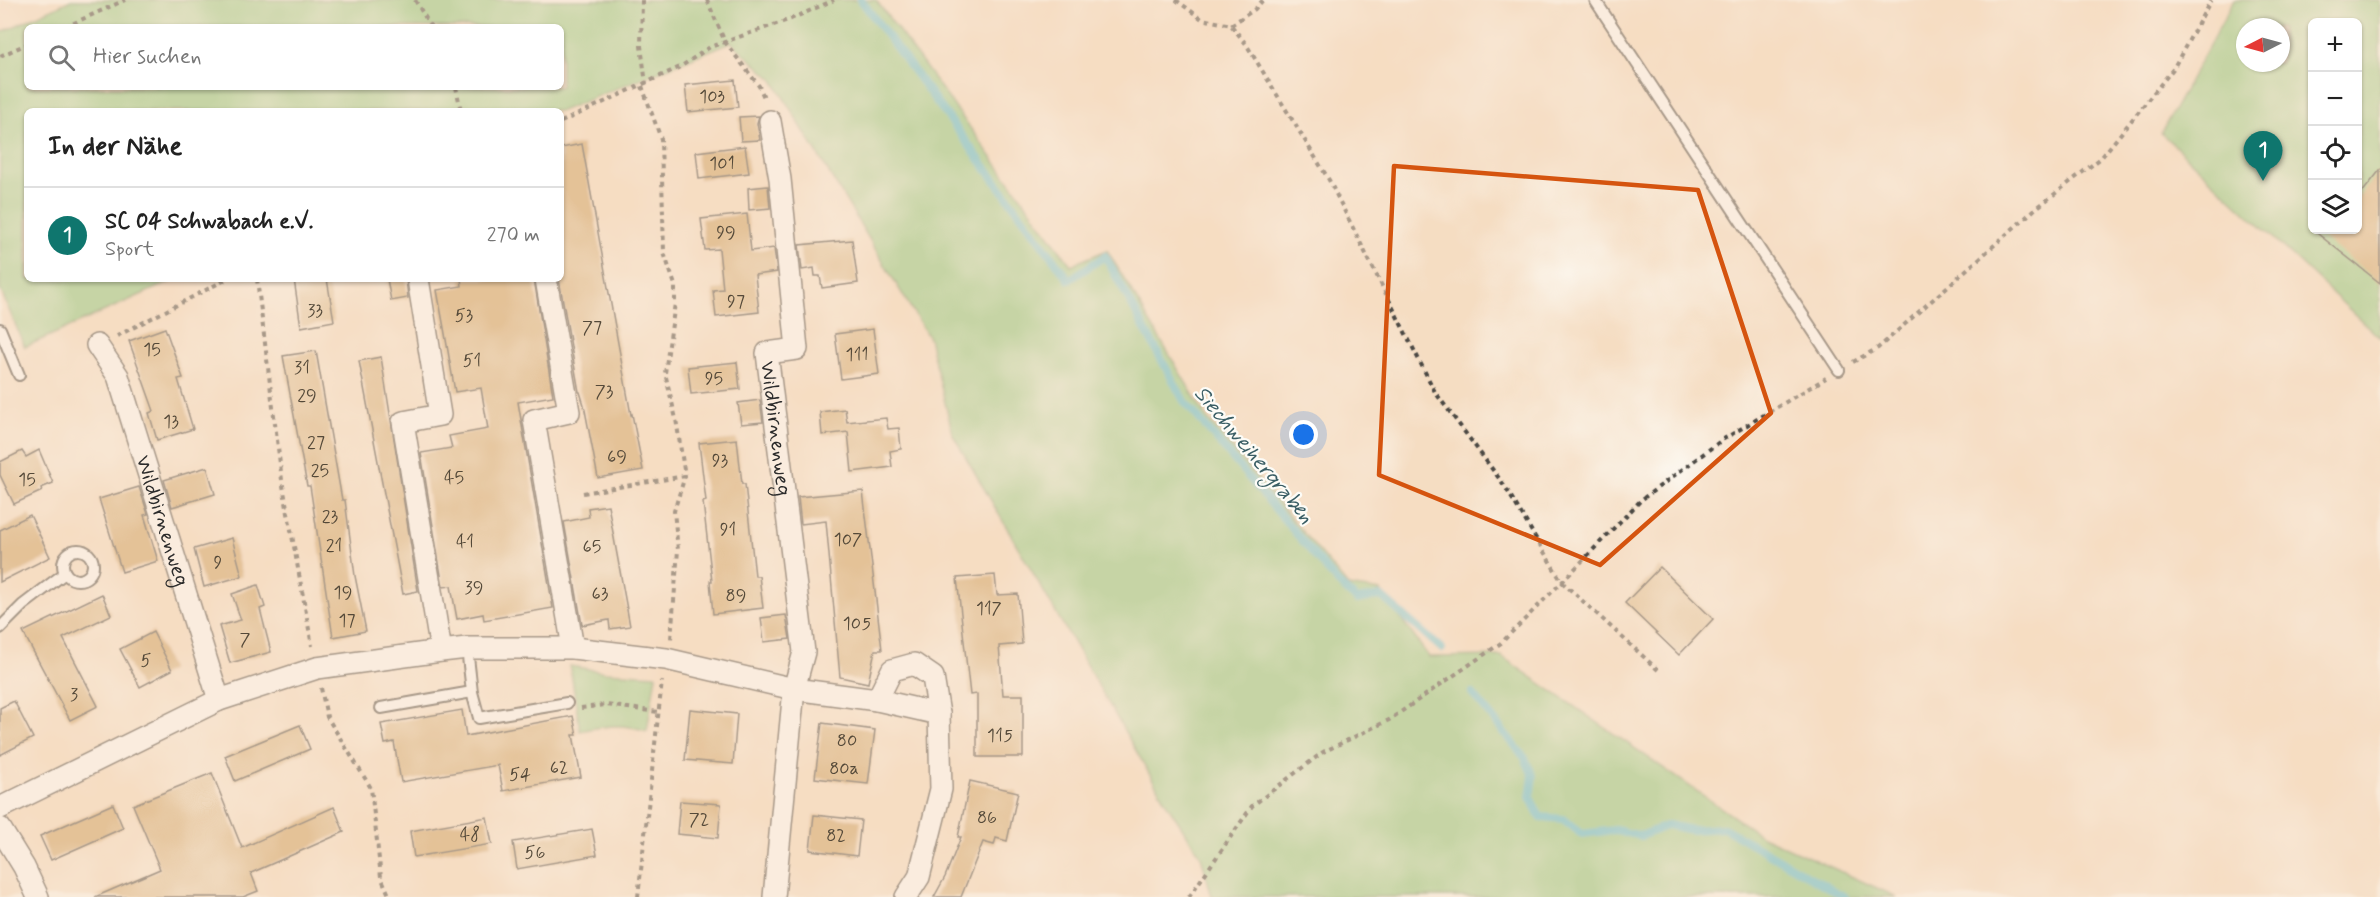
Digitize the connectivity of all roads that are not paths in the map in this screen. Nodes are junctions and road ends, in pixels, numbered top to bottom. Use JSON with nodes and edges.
{"nodes":[{"id":1,"x":1595,"y":0,"type":"edge"},
{"id":2,"x":770,"y":121,"type":"road end"},
{"id":3,"x":418,"y":282,"type":"edge"},
{"id":4,"x":547,"y":282,"type":"edge"},
{"id":5,"x":0,"y":329,"type":"edge"},
{"id":6,"x":97,"y":345,"type":"road end"},
{"id":7,"x":1839,"y":370,"type":"road end"},
{"id":8,"x":20,"y":375,"type":"dead end"},
{"id":9,"x":65,"y":573,"type":"dead end"},
{"id":10,"x":0,"y":628,"type":"edge"},
{"id":11,"x":467,"y":648,"type":"junction"},
{"id":12,"x":573,"y":648,"type":"junction"},
{"id":13,"x":441,"y":651,"type":"junction"},
{"id":14,"x":794,"y":689,"type":"junction"},
{"id":15,"x":472,"y":692,"type":"junction"},
{"id":16,"x":219,"y":700,"type":"junction"},
{"id":17,"x":877,"y":700,"type":"junction"},
{"id":18,"x":567,"y":702,"type":"road end"},
{"id":19,"x":381,"y":708,"type":"dead end"},
{"id":20,"x":939,"y":714,"type":"junction"},
{"id":21,"x":0,"y":808,"type":"edge"},
{"id":22,"x":0,"y":828,"type":"edge"},
{"id":23,"x":39,"y":897,"type":"edge"},
{"id":24,"x":774,"y":897,"type":"edge"},
{"id":25,"x":906,"y":897,"type":"edge"}],
"edges":[{"from":1,"to":7,"type":"lane"},
{"from":2,"to":14,"type":"street","name":"Wildbirnenweg"},
{"from":3,"to":13,"type":"street"},
{"from":4,"to":12,"type":"street"},
{"from":5,"to":8,"type":"lane"},
{"from":6,"to":16,"type":"street","name":"Wildbirnenweg"},
{"from":9,"to":10,"type":"lane"},
{"from":11,"to":12,"type":"street"},
{"from":11,"to":13,"type":"street"},
{"from":11,"to":15,"type":"lane"},
{"from":12,"to":14,"type":"street"},
{"from":13,"to":16,"type":"street"},
{"from":14,"to":17,"type":"street"},
{"from":14,"to":24,"type":"street","name":"Wildbirnenweg"},
{"from":15,"to":18,"type":"lane"},
{"from":15,"to":19,"type":"lane"},
{"from":16,"to":21,"type":"street"},
{"from":17,"to":20,"type":"street"},
{"from":17,"to":20,"type":"street"},
{"from":20,"to":25,"type":"street"},
{"from":22,"to":23,"type":"street"}]}
